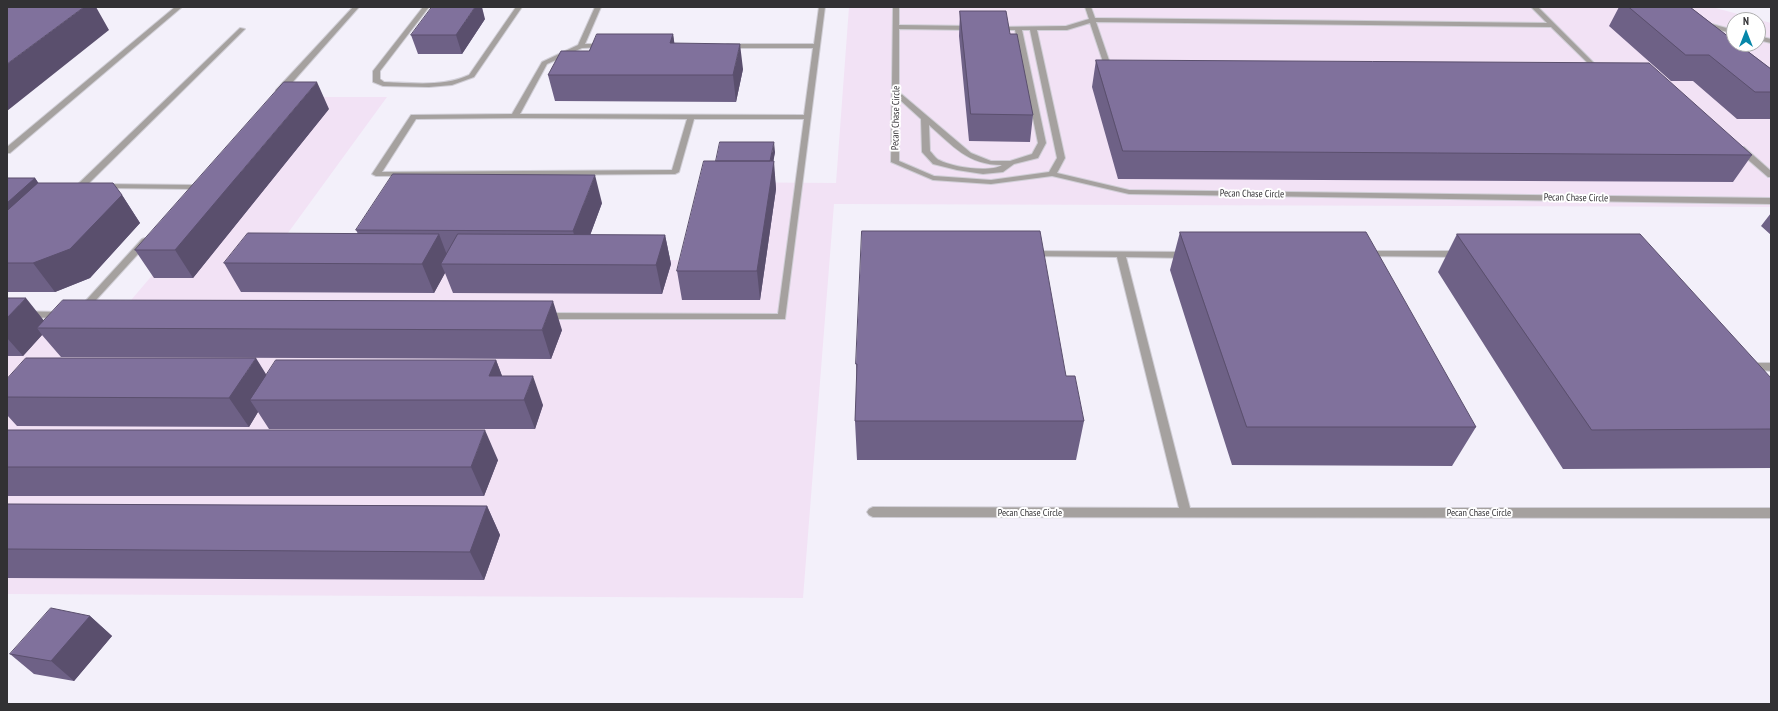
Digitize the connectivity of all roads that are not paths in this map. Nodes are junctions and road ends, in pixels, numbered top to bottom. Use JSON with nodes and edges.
{"nodes":[{"id":1,"x":179,"y":7,"type":"edge"},
{"id":2,"x":356,"y":7,"type":"edge"},
{"id":3,"x":426,"y":7,"type":"edge"},
{"id":4,"x":518,"y":7,"type":"edge"},
{"id":5,"x":598,"y":7,"type":"edge"},
{"id":6,"x":822,"y":7,"type":"edge"},
{"id":7,"x":896,"y":7,"type":"edge"},
{"id":8,"x":1088,"y":7,"type":"edge"},
{"id":9,"x":1534,"y":7,"type":"edge"},
{"id":10,"x":1696,"y":19,"type":"edge"},
{"id":11,"x":1092,"y":20,"type":"junction"},
{"id":12,"x":1552,"y":26,"type":"junction"},
{"id":13,"x":897,"y":28,"type":"junction"},
{"id":14,"x":982,"y":28,"type":"edge"},
{"id":15,"x":989,"y":28,"type":"edge"},
{"id":16,"x":1018,"y":28,"type":"junction"},
{"id":17,"x":1033,"y":28,"type":"junction"},
{"id":18,"x":242,"y":29,"type":"dead end"},
{"id":19,"x":1726,"y":30,"type":"edge"},
{"id":20,"x":580,"y":46,"type":"junction"},
{"id":21,"x":612,"y":46,"type":"edge"},
{"id":22,"x":722,"y":46,"type":"edge"},
{"id":23,"x":817,"y":46,"type":"junction"},
{"id":24,"x":1124,"y":68,"type":"edge"},
{"id":25,"x":1590,"y":70,"type":"edge"},
{"id":26,"x":1598,"y":70,"type":"junction"},
{"id":27,"x":1606,"y":71,"type":"edge"},
{"id":28,"x":896,"y":93,"type":"junction"},
{"id":29,"x":272,"y":100,"type":"edge"},
{"id":30,"x":515,"y":116,"type":"junction"},
{"id":31,"x":691,"y":117,"type":"junction"},
{"id":32,"x":808,"y":117,"type":"junction"},
{"id":33,"x":925,"y":119,"type":"junction"},
{"id":34,"x":1736,"y":144,"type":"edge"},
{"id":35,"x":7,"y":150,"type":"edge"},
{"id":36,"x":1010,"y":163,"type":"junction"},
{"id":37,"x":1052,"y":174,"type":"junction"},
{"id":38,"x":1771,"y":175,"type":"edge"},
{"id":39,"x":194,"y":187,"type":"edge"},
{"id":40,"x":1771,"y":201,"type":"edge"},
{"id":41,"x":152,"y":234,"type":"edge"},
{"id":42,"x":1020,"y":254,"type":"edge"},
{"id":43,"x":1352,"y":254,"type":"edge"},
{"id":44,"x":1471,"y":254,"type":"edge"},
{"id":45,"x":1122,"y":255,"type":"junction"},
{"id":46,"x":1193,"y":255,"type":"edge"},
{"id":47,"x":7,"y":314,"type":"edge"},
{"id":48,"x":70,"y":315,"type":"edge"},
{"id":49,"x":94,"y":315,"type":"edge"},
{"id":50,"x":537,"y":316,"type":"edge"},
{"id":51,"x":1743,"y":354,"type":"edge"},
{"id":52,"x":1771,"y":367,"type":"edge"},
{"id":53,"x":873,"y":512,"type":"dead end"},
{"id":54,"x":1186,"y":513,"type":"junction"},
{"id":55,"x":1771,"y":513,"type":"edge"}],
"edges":[{"from":1,"to":35,"type":"lane"},
{"from":2,"to":29,"type":"lane"},
{"from":3,"to":4,"type":"lane"},
{"from":5,"to":20,"type":"lane"},
{"from":6,"to":23,"type":"lane"},
{"from":7,"to":13,"type":"lane","name":"Pecan Chase Circle"},
{"from":8,"to":11,"type":"lane"},
{"from":9,"to":12,"type":"lane"},
{"from":10,"to":19,"type":"lane"},
{"from":11,"to":12,"type":"lane"},
{"from":11,"to":17,"type":"lane"},
{"from":11,"to":24,"type":"lane"},
{"from":12,"to":26,"type":"lane"},
{"from":13,"to":14,"type":"lane"},
{"from":13,"to":28,"type":"lane","name":"Pecan Chase Circle"},
{"from":15,"to":16,"type":"lane"},
{"from":16,"to":17,"type":"lane"},
{"from":16,"to":36,"type":"lane"},
{"from":17,"to":37,"type":"lane"},
{"from":18,"to":39,"type":"lane"},
{"from":20,"to":21,"type":"lane"},
{"from":20,"to":30,"type":"lane"},
{"from":22,"to":23,"type":"lane"},
{"from":23,"to":32,"type":"lane"},
{"from":25,"to":26,"type":"lane"},
{"from":26,"to":27,"type":"lane"},
{"from":28,"to":33,"type":"lane"},
{"from":28,"to":37,"type":"lane","name":"Pecan Chase Circle"},
{"from":30,"to":31,"type":"lane"},
{"from":30,"to":31,"type":"lane"},
{"from":31,"to":32,"type":"lane"},
{"from":32,"to":50,"type":"lane"},
{"from":33,"to":36,"type":"lane"},
{"from":33,"to":36,"type":"lane"},
{"from":34,"to":38,"type":"lane"},
{"from":37,"to":40,"type":"lane","name":"Pecan Chase Circle"},
{"from":41,"to":49,"type":"lane"},
{"from":42,"to":45,"type":"lane"},
{"from":43,"to":44,"type":"lane"},
{"from":45,"to":46,"type":"lane"},
{"from":45,"to":54,"type":"lane"},
{"from":47,"to":48,"type":"lane"},
{"from":51,"to":52,"type":"lane"},
{"from":53,"to":54,"type":"lane","name":"Pecan Chase Circle"},
{"from":54,"to":55,"type":"lane","name":"Pecan Chase Circle"}]}
